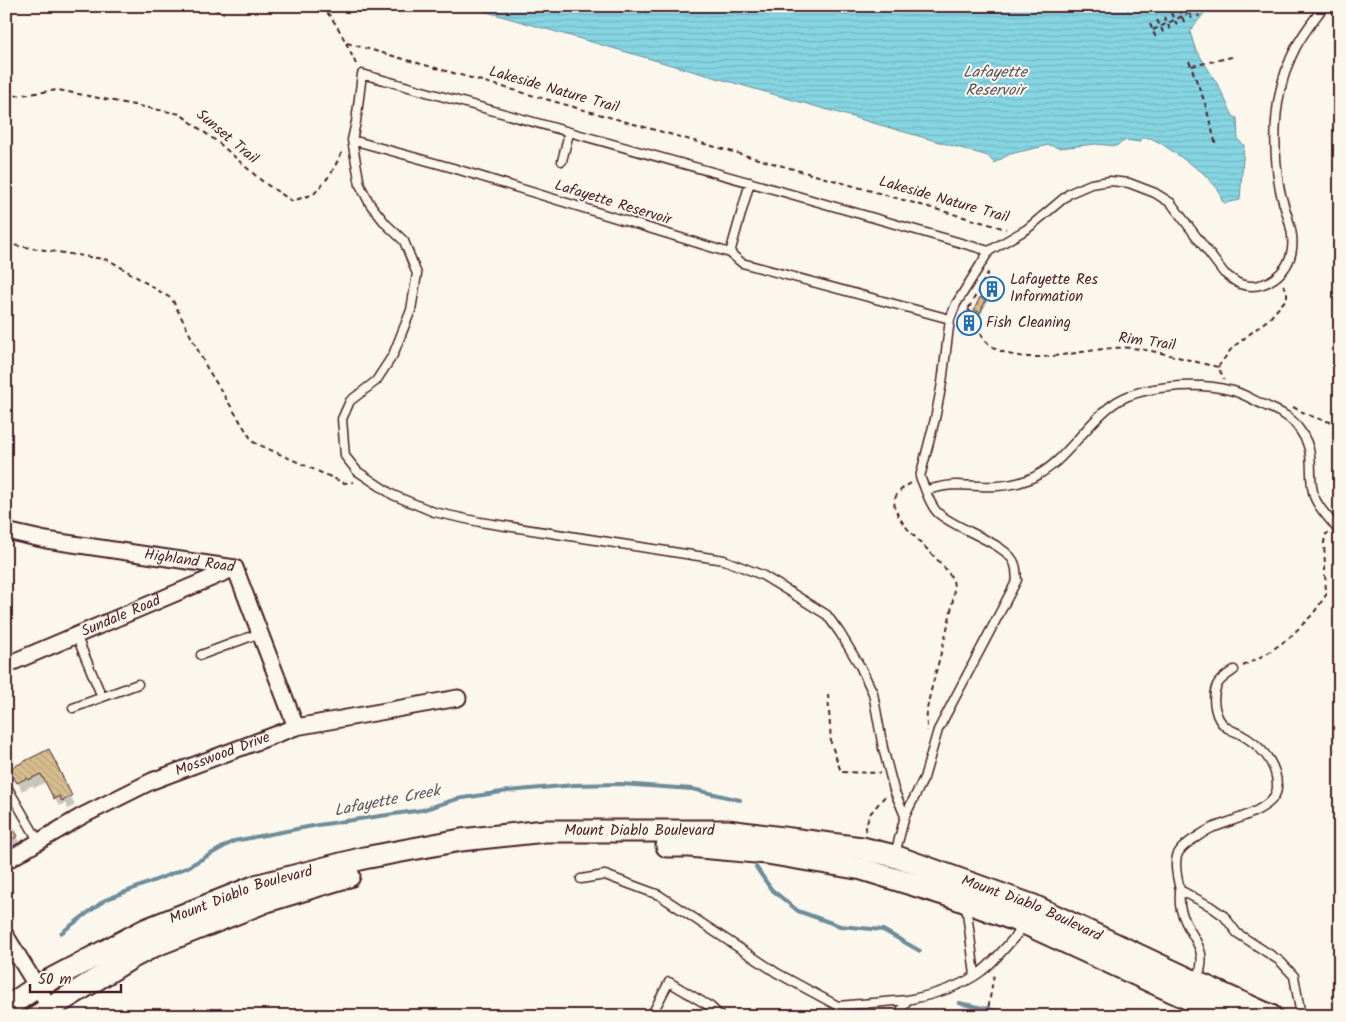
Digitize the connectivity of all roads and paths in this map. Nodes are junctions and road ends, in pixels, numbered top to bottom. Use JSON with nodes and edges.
{"nodes":[{"id":1,"x":206,"y":6,"type":"edge"},
{"id":2,"x":321,"y":6,"type":"edge"},
{"id":3,"x":326,"y":6,"type":"edge"},
{"id":4,"x":1127,"y":6,"type":"edge"},
{"id":5,"x":1135,"y":6,"type":"edge"},
{"id":6,"x":1186,"y":6,"type":"edge"},
{"id":7,"x":1195,"y":6,"type":"edge"},
{"id":8,"x":1204,"y":6,"type":"edge"},
{"id":9,"x":1324,"y":6,"type":"edge"},
{"id":10,"x":1179,"y":9,"type":"dead end"},
{"id":11,"x":1136,"y":10,"type":"dead end"},
{"id":12,"x":326,"y":11,"type":"junction"},
{"id":13,"x":1129,"y":13,"type":"dead end"},
{"id":14,"x":1171,"y":13,"type":"dead end"},
{"id":15,"x":1206,"y":13,"type":"dead end"},
{"id":16,"x":224,"y":14,"type":"dead end"},
{"id":17,"x":1164,"y":17,"type":"dead end"},
{"id":18,"x":1199,"y":17,"type":"dead end"},
{"id":19,"x":1157,"y":20,"type":"dead end"},
{"id":20,"x":1193,"y":21,"type":"dead end"},
{"id":21,"x":1150,"y":24,"type":"dead end"},
{"id":22,"x":1185,"y":24,"type":"dead end"},
{"id":23,"x":1178,"y":27,"type":"dead end"},
{"id":24,"x":1153,"y":30,"type":"junction"},
{"id":25,"x":1171,"y":31,"type":"dead end"},
{"id":26,"x":1164,"y":34,"type":"dead end"},
{"id":27,"x":1156,"y":38,"type":"dead end"},
{"id":28,"x":347,"y":43,"type":"junction"},
{"id":29,"x":1236,"y":56,"type":"dead end"},
{"id":30,"x":1189,"y":61,"type":"dead end"},
{"id":31,"x":1191,"y":66,"type":"junction"},
{"id":32,"x":362,"y":74,"type":"junction"},
{"id":33,"x":6,"y":97,"type":"edge"},
{"id":34,"x":569,"y":133,"type":"junction"},
{"id":35,"x":352,"y":140,"type":"junction"},
{"id":36,"x":1216,"y":145,"type":"dead end"},
{"id":37,"x":343,"y":148,"type":"dead end"},
{"id":38,"x":562,"y":161,"type":"dead end"},
{"id":39,"x":750,"y":182,"type":"junction"},
{"id":40,"x":1021,"y":233,"type":"junction"},
{"id":41,"x":6,"y":244,"type":"edge"},
{"id":42,"x":989,"y":251,"type":"junction"},
{"id":43,"x":730,"y":253,"type":"junction"},
{"id":44,"x":990,"y":269,"type":"dead end"},
{"id":45,"x":1280,"y":274,"type":"junction"},
{"id":46,"x":956,"y":304,"type":"junction"},
{"id":47,"x":968,"y":309,"type":"junction"},
{"id":48,"x":950,"y":319,"type":"junction"},
{"id":49,"x":960,"y":325,"type":"dead end"},
{"id":50,"x":1218,"y":367,"type":"junction"},
{"id":51,"x":1230,"y":390,"type":"junction"},
{"id":52,"x":1290,"y":406,"type":"dead end"},
{"id":53,"x":1340,"y":423,"type":"edge"},
{"id":54,"x":920,"y":478,"type":"junction"},
{"id":55,"x":372,"y":481,"type":"junction"},
{"id":56,"x":926,"y":490,"type":"junction"},
{"id":57,"x":6,"y":530,"type":"edge"},
{"id":58,"x":1339,"y":532,"type":"edge"},
{"id":59,"x":235,"y":568,"type":"junction"},
{"id":60,"x":260,"y":633,"type":"junction"},
{"id":61,"x":76,"y":635,"type":"junction"},
{"id":62,"x":201,"y":655,"type":"dead end"},
{"id":63,"x":6,"y":665,"type":"edge"},
{"id":64,"x":1234,"y":670,"type":"joint"},
{"id":65,"x":138,"y":684,"type":"dead end"},
{"id":66,"x":828,"y":694,"type":"dead end"},
{"id":67,"x":102,"y":697,"type":"junction"},
{"id":68,"x":458,"y":698,"type":"dead end"},
{"id":69,"x":73,"y":708,"type":"dead end"},
{"id":70,"x":296,"y":727,"type":"junction"},
{"id":71,"x":926,"y":733,"type":"dead end"},
{"id":72,"x":890,"y":773,"type":"junction"},
{"id":73,"x":6,"y":785,"type":"edge"},
{"id":74,"x":894,"y":790,"type":"junction"},
{"id":75,"x":905,"y":816,"type":"junction"},
{"id":76,"x":39,"y":842,"type":"junction"},
{"id":77,"x":863,"y":855,"type":"junction"},
{"id":78,"x":894,"y":856,"type":"junction"},
{"id":79,"x":6,"y":861,"type":"edge"},
{"id":80,"x":824,"y":862,"type":"junction"},
{"id":81,"x":917,"y":874,"type":"dead end"},
{"id":82,"x":581,"y":879,"type":"dead end"},
{"id":83,"x":1180,"y":890,"type":"junction"},
{"id":84,"x":965,"y":902,"type":"junction"},
{"id":85,"x":1026,"y":924,"type":"junction"},
{"id":86,"x":6,"y":936,"type":"edge"},
{"id":87,"x":997,"y":956,"type":"junction"},
{"id":88,"x":12,"y":959,"type":"edge"},
{"id":89,"x":975,"y":975,"type":"junction"},
{"id":90,"x":1196,"y":982,"type":"junction"},
{"id":91,"x":38,"y":986,"type":"junction"},
{"id":92,"x":907,"y":1000,"type":"junction"},
{"id":93,"x":838,"y":1006,"type":"junction"},
{"id":94,"x":6,"y":1008,"type":"edge"},
{"id":95,"x":47,"y":1013,"type":"edge"},
{"id":96,"x":651,"y":1016,"type":"edge"},
{"id":97,"x":720,"y":1016,"type":"edge"},
{"id":98,"x":840,"y":1016,"type":"edge"},
{"id":99,"x":898,"y":1016,"type":"edge"},
{"id":100,"x":987,"y":1016,"type":"edge"},
{"id":101,"x":1226,"y":1016,"type":"edge"},
{"id":102,"x":1271,"y":1016,"type":"edge"},
{"id":103,"x":1301,"y":1016,"type":"edge"}],
"edges":[{"from":1,"to":16,"type":"path"},
{"from":2,"to":12,"type":"path"},
{"from":3,"to":12,"type":"path"},
{"from":4,"to":13,"type":"path"},
{"from":5,"to":11,"type":"path"},
{"from":6,"to":20,"type":"path"},
{"from":7,"to":18,"type":"path"},
{"from":8,"to":15,"type":"path"},
{"from":8,"to":24,"type":"path"},
{"from":9,"to":45,"type":"lane"},
{"from":10,"to":22,"type":"path"},
{"from":12,"to":28,"type":"path"},
{"from":14,"to":23,"type":"path"},
{"from":17,"to":25,"type":"path"},
{"from":19,"to":26,"type":"path"},
{"from":21,"to":24,"type":"path"},
{"from":24,"to":27,"type":"path"},
{"from":28,"to":32,"type":"path"},
{"from":28,"to":40,"type":"path","name":"Lakeside Nature Trail"},
{"from":29,"to":31,"type":"path"},
{"from":30,"to":31,"type":"path"},
{"from":31,"to":36,"type":"path"},
{"from":32,"to":34,"type":"lane"},
{"from":32,"to":35,"type":"lane"},
{"from":33,"to":37,"type":"path","name":"Sunset Trail"},
{"from":34,"to":38,"type":"lane"},
{"from":34,"to":39,"type":"lane"},
{"from":35,"to":43,"type":"lane","name":"Lafayette Reservoir"},
{"from":35,"to":55,"type":"lane"},
{"from":39,"to":42,"type":"lane"},
{"from":39,"to":43,"type":"lane"},
{"from":40,"to":42,"type":"lane"},
{"from":40,"to":45,"type":"lane"},
{"from":41,"to":55,"type":"path"},
{"from":42,"to":46,"type":"lane"},
{"from":43,"to":48,"type":"lane","name":"Lafayette Reservoir"},
{"from":44,"to":47,"type":"path"},
{"from":45,"to":50,"type":"path"},
{"from":46,"to":47,"type":"path"},
{"from":46,"to":48,"type":"lane"},
{"from":47,"to":49,"type":"path"},
{"from":47,"to":50,"type":"path","name":"Rim Trail"},
{"from":48,"to":54,"type":"lane"},
{"from":50,"to":51,"type":"path"},
{"from":51,"to":56,"type":"lane"},
{"from":51,"to":58,"type":"lane"},
{"from":52,"to":53,"type":"path"},
{"from":54,"to":56,"type":"lane"},
{"from":54,"to":71,"type":"path"},
{"from":55,"to":72,"type":"lane"},
{"from":56,"to":75,"type":"lane"},
{"from":57,"to":59,"type":"street","name":"Highland Road"},
{"from":58,"to":64,"type":"path"},
{"from":59,"to":60,"type":"street","name":"Highland Road"},
{"from":59,"to":61,"type":"street","name":"Sundale Road"},
{"from":60,"to":62,"type":"lane"},
{"from":60,"to":70,"type":"street","name":"Highland Road"},
{"from":61,"to":63,"type":"street","name":"Sundale Road"},
{"from":61,"to":67,"type":"lane"},
{"from":64,"to":83,"type":"lane"},
{"from":65,"to":67,"type":"lane"},
{"from":66,"to":72,"type":"path"},
{"from":67,"to":69,"type":"lane"},
{"from":68,"to":70,"type":"street","name":"Mosswood Drive"},
{"from":70,"to":76,"type":"street","name":"Mosswood Drive"},
{"from":72,"to":74,"type":"lane"},
{"from":73,"to":76,"type":"lane"},
{"from":74,"to":75,"type":"lane"},
{"from":74,"to":77,"type":"path"},
{"from":75,"to":78,"type":"lane"},
{"from":76,"to":79,"type":"street","name":"Mosswood Drive"},
{"from":77,"to":78,"type":"main road","name":"Mount Diablo Boulevard"},
{"from":77,"to":80,"type":"lane"},
{"from":77,"to":91,"type":"main road","name":"Mount Diablo Boulevard"},
{"from":78,"to":81,"type":"lane"},
{"from":78,"to":90,"type":"main road","name":"Mount Diablo Boulevard"},
{"from":80,"to":84,"type":"main road","name":"Mount Diablo Boulevard"},
{"from":80,"to":95,"type":"main road","name":"Mount Diablo Boulevard"},
{"from":82,"to":93,"type":"lane"},
{"from":83,"to":90,"type":"lane"},
{"from":83,"to":103,"type":"lane"},
{"from":84,"to":85,"type":"main road","name":"Mount Diablo Boulevard"},
{"from":84,"to":89,"type":"lane"},
{"from":85,"to":87,"type":"lane"},
{"from":85,"to":101,"type":"main road","name":"Mount Diablo Boulevard"},
{"from":86,"to":88,"type":"street"},
{"from":87,"to":89,"type":"lane"},
{"from":87,"to":100,"type":"path"},
{"from":88,"to":91,"type":"street"},
{"from":89,"to":92,"type":"lane"},
{"from":90,"to":102,"type":"main road","name":"Mount Diablo Boulevard"},
{"from":91,"to":94,"type":"main road","name":"Mount Diablo Boulevard"},
{"from":91,"to":95,"type":"street"},
{"from":92,"to":93,"type":"lane"},
{"from":92,"to":99,"type":"lane"},
{"from":93,"to":98,"type":"lane"},
{"from":96,"to":97,"type":"lane"}]}
